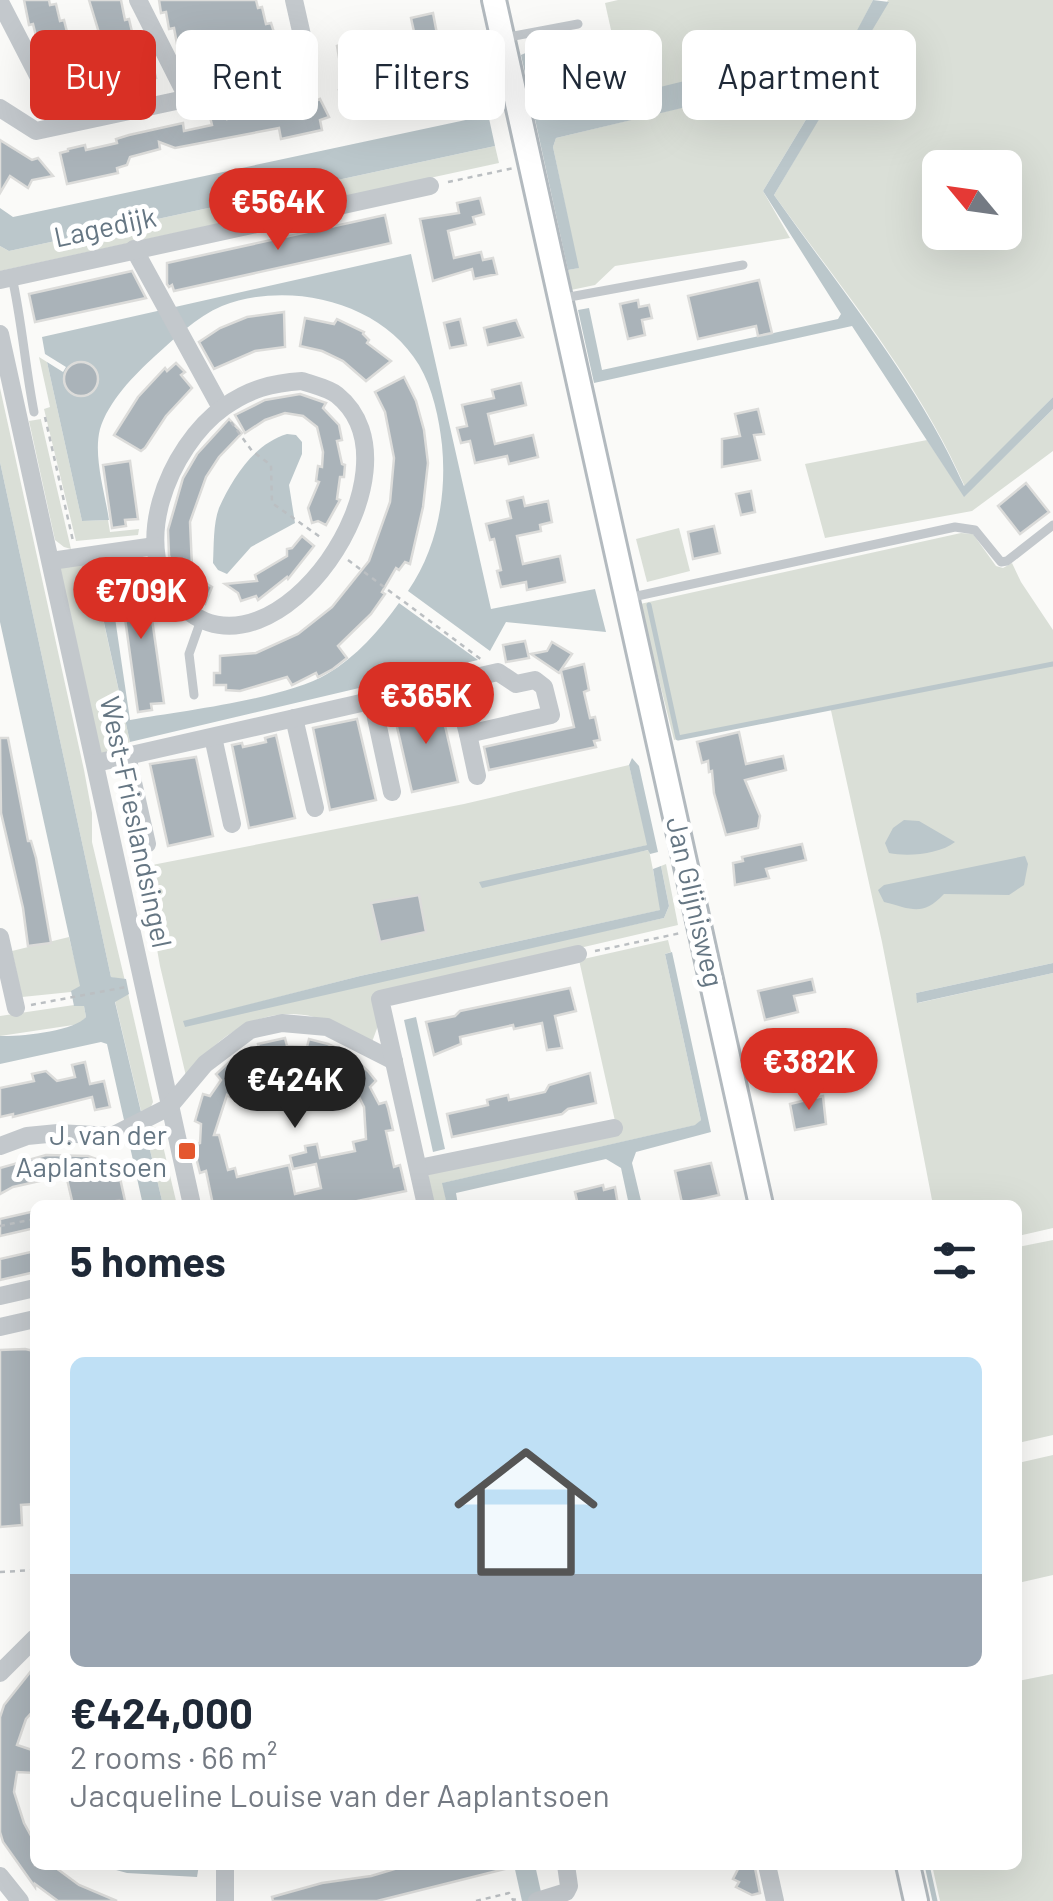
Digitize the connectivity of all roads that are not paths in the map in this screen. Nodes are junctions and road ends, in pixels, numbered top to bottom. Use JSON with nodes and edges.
{"nodes":[{"id":1,"x":138,"y":0,"type":"edge"},
{"id":2,"x":294,"y":0,"type":"edge"},
{"id":3,"x":494,"y":0,"type":"edge"},
{"id":4,"x":0,"y":2,"type":"edge"},
{"id":5,"x":578,"y":24,"type":"dead end"},
{"id":6,"x":301,"y":30,"type":"edge"},
{"id":7,"x":500,"y":30,"type":"edge"},
{"id":8,"x":505,"y":37,"type":"edge"},
{"id":9,"x":505,"y":51,"type":"edge"},
{"id":10,"x":176,"y":74,"type":"edge"},
{"id":11,"x":176,"y":100,"type":"edge"},
{"id":12,"x":0,"y":108,"type":"edge"},
{"id":13,"x":63,"y":124,"type":"junction"},
{"id":14,"x":430,"y":186,"type":"road end"},
{"id":15,"x":134,"y":249,"type":"junction"},
{"id":16,"x":743,"y":265,"type":"dead end"},
{"id":17,"x":6,"y":278,"type":"edge"},
{"id":18,"x":561,"y":299,"type":"junction"},
{"id":19,"x":0,"y":334,"type":"edge"},
{"id":20,"x":221,"y":408,"type":"junction"},
{"id":21,"x":34,"y":412,"type":"road end"},
{"id":22,"x":1053,"y":525,"type":"edge"},
{"id":23,"x":156,"y":546,"type":"junction"},
{"id":24,"x":51,"y":562,"type":"junction"},
{"id":25,"x":626,"y":598,"type":"junction"},
{"id":26,"x":202,"y":620,"type":"junction"},
{"id":27,"x":454,"y":682,"type":"junction"},
{"id":28,"x":194,"y":695,"type":"dead end"},
{"id":29,"x":372,"y":699,"type":"junction"},
{"id":30,"x":294,"y":718,"type":"junction"},
{"id":31,"x":468,"y":734,"type":"junction"},
{"id":32,"x":212,"y":737,"type":"junction"},
{"id":33,"x":127,"y":756,"type":"junction"},
{"id":34,"x":96,"y":763,"type":"junction"},
{"id":35,"x":477,"y":776,"type":"dead end"},
{"id":36,"x":392,"y":792,"type":"dead end"},
{"id":37,"x":314,"y":808,"type":"dead end"},
{"id":38,"x":232,"y":824,"type":"dead end"},
{"id":39,"x":147,"y":844,"type":"dead end"},
{"id":40,"x":0,"y":938,"type":"edge"},
{"id":41,"x":578,"y":954,"type":"road end"},
{"id":42,"x":16,"y":1008,"type":"road end"},
{"id":43,"x":394,"y":1061,"type":"junction"},
{"id":44,"x":169,"y":1107,"type":"junction"},
{"id":45,"x":614,"y":1128,"type":"dead end"},
{"id":46,"x":0,"y":1146,"type":"edge"},
{"id":47,"x":420,"y":1168,"type":"junction"},
{"id":48,"x":191,"y":1200,"type":"edge"},
{"id":49,"x":424,"y":1200,"type":"edge"},
{"id":50,"x":760,"y":1200,"type":"edge"},
{"id":51,"x":30,"y":1289,"type":"edge"},
{"id":52,"x":0,"y":1296,"type":"edge"},
{"id":53,"x":30,"y":1320,"type":"edge"},
{"id":54,"x":0,"y":1327,"type":"edge"},
{"id":55,"x":30,"y":1643,"type":"edge"},
{"id":56,"x":0,"y":1673,"type":"edge"},
{"id":57,"x":225,"y":1870,"type":"edge"},
{"id":58,"x":566,"y":1870,"type":"edge"},
{"id":59,"x":768,"y":1870,"type":"edge"},
{"id":60,"x":909,"y":1870,"type":"edge"},
{"id":61,"x":0,"y":1876,"type":"edge"},
{"id":62,"x":542,"y":1900,"type":"edge"},
{"id":63,"x":20,"y":1901,"type":"edge"},
{"id":64,"x":225,"y":1901,"type":"edge"},
{"id":65,"x":775,"y":1901,"type":"edge"},
{"id":66,"x":916,"y":1901,"type":"edge"}],
"edges":[{"from":1,"to":10,"type":"street"},
{"from":2,"to":6,"type":"street"},
{"from":3,"to":7,"type":"street","name":"Jan Glijnisweg"},
{"from":4,"to":13,"type":"street"},
{"from":5,"to":8,"type":"lane"},
{"from":9,"to":18,"type":"street","name":"Jan Glijnisweg"},
{"from":11,"to":13,"type":"street"},
{"from":12,"to":13,"type":"street"},
{"from":14,"to":15,"type":"street","name":"Lagedijk"},
{"from":15,"to":17,"type":"street","name":"Lagedijk"},
{"from":15,"to":20,"type":"street"},
{"from":16,"to":18,"type":"lane"},
{"from":17,"to":21,"type":"lane"},
{"from":18,"to":25,"type":"street","name":"Jan Glijnisweg"},
{"from":19,"to":24,"type":"street","name":"West-Frieslandsingel"},
{"from":20,"to":23,"type":"street"},
{"from":20,"to":26,"type":"street"},
{"from":22,"to":25,"type":"lane"},
{"from":23,"to":24,"type":"street"},
{"from":23,"to":26,"type":"street"},
{"from":24,"to":34,"type":"street","name":"West-Frieslandsingel"},
{"from":25,"to":50,"type":"street","name":"Jan Glijnisweg"},
{"from":26,"to":28,"type":"lane"},
{"from":27,"to":29,"type":"street"},
{"from":27,"to":31,"type":"street"},
{"from":27,"to":31,"type":"street"},
{"from":29,"to":30,"type":"street"},
{"from":29,"to":36,"type":"street"},
{"from":30,"to":32,"type":"street"},
{"from":30,"to":37,"type":"street"},
{"from":31,"to":35,"type":"street"},
{"from":32,"to":33,"type":"street"},
{"from":32,"to":38,"type":"street"},
{"from":33,"to":34,"type":"street"},
{"from":33,"to":39,"type":"street"},
{"from":34,"to":44,"type":"street","name":"West-Frieslandsingel"},
{"from":40,"to":42,"type":"street"},
{"from":41,"to":43,"type":"street"},
{"from":43,"to":44,"type":"street"},
{"from":43,"to":47,"type":"street"},
{"from":44,"to":46,"type":"street"},
{"from":44,"to":48,"type":"street","name":"West-Frieslandsingel"},
{"from":45,"to":47,"type":"street"},
{"from":47,"to":49,"type":"street"},
{"from":51,"to":52,"type":"street"},
{"from":53,"to":54,"type":"street"},
{"from":55,"to":56,"type":"street"},
{"from":57,"to":64,"type":"street"},
{"from":58,"to":62,"type":"street"},
{"from":59,"to":65,"type":"street"},
{"from":60,"to":66,"type":"street"},
{"from":61,"to":63,"type":"street"}]}
